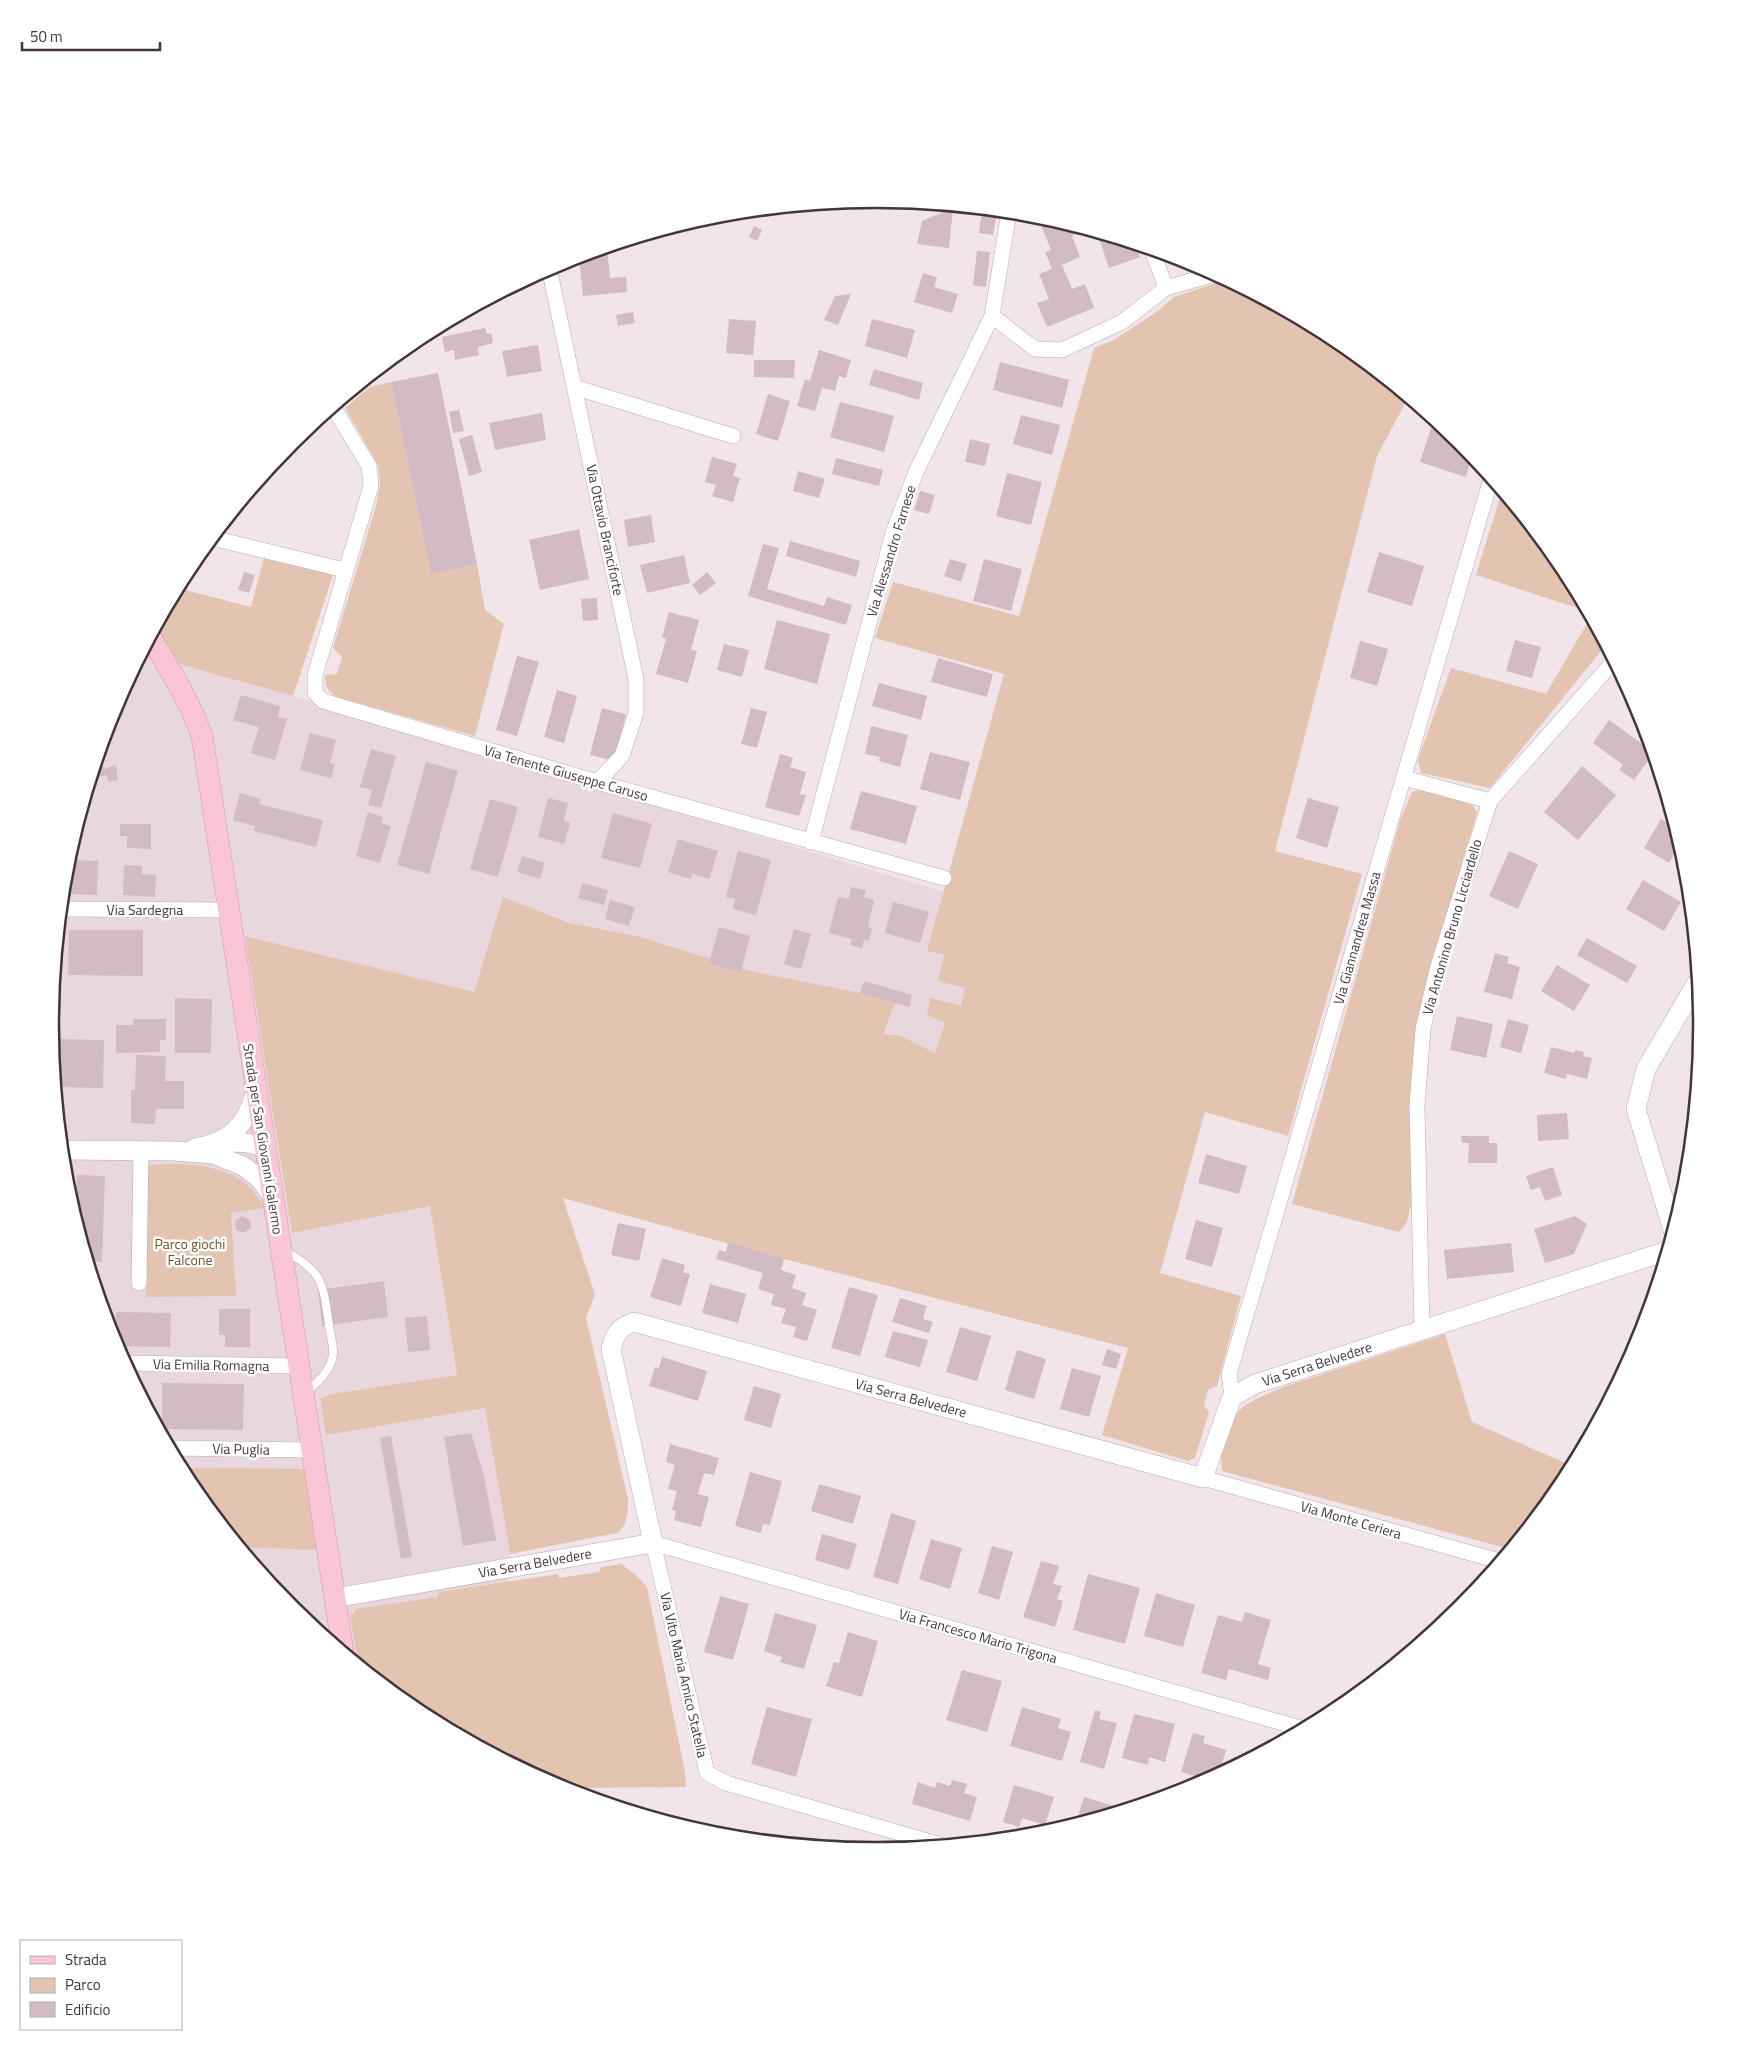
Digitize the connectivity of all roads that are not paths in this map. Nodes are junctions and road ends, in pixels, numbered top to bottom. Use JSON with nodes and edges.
{"nodes":[{"id":1,"x":1008,"y":219,"type":"edge"},
{"id":2,"x":1155,"y":257,"type":"edge"},
{"id":3,"x":551,"y":276,"type":"edge"},
{"id":4,"x":1204,"y":277,"type":"edge"},
{"id":5,"x":1166,"y":288,"type":"junction"},
{"id":6,"x":992,"y":316,"type":"junction"},
{"id":7,"x":574,"y":387,"type":"junction"},
{"id":8,"x":336,"y":412,"type":"edge"},
{"id":9,"x":733,"y":436,"type":"dead end"},
{"id":10,"x":1489,"y":485,"type":"edge"},
{"id":11,"x":219,"y":540,"type":"edge"},
{"id":12,"x":345,"y":570,"type":"junction"},
{"id":13,"x":154,"y":643,"type":"edge"},
{"id":14,"x":1610,"y":666,"type":"edge"},
{"id":15,"x":1404,"y":778,"type":"junction"},
{"id":16,"x":597,"y":782,"type":"junction"},
{"id":17,"x":1490,"y":801,"type":"junction"},
{"id":18,"x":811,"y":842,"type":"junction"},
{"id":19,"x":944,"y":878,"type":"dead end"},
{"id":20,"x":67,"y":909,"type":"edge"},
{"id":21,"x":228,"y":910,"type":"junction"},
{"id":22,"x":1692,"y":991,"type":"edge"},
{"id":23,"x":256,"y":1091,"type":"junction"},
{"id":24,"x":218,"y":1142,"type":"junction"},
{"id":25,"x":264,"y":1148,"type":"junction"},
{"id":26,"x":69,"y":1150,"type":"edge"},
{"id":27,"x":141,"y":1151,"type":"junction"},
{"id":28,"x":174,"y":1151,"type":"junction"},
{"id":29,"x":228,"y":1159,"type":"junction"},
{"id":30,"x":272,"y":1196,"type":"junction"},
{"id":31,"x":1669,"y":1219,"type":"edge"},
{"id":32,"x":280,"y":1249,"type":"junction"},
{"id":33,"x":1660,"y":1253,"type":"edge"},
{"id":34,"x":139,"y":1283,"type":"dead end"},
{"id":35,"x":1422,"y":1331,"type":"junction"},
{"id":36,"x":133,"y":1363,"type":"edge"},
{"id":37,"x":298,"y":1366,"type":"junction"},
{"id":38,"x":302,"y":1395,"type":"junction"},
{"id":39,"x":1232,"y":1397,"type":"junction"},
{"id":40,"x":177,"y":1448,"type":"edge"},
{"id":41,"x":311,"y":1450,"type":"junction"},
{"id":42,"x":1203,"y":1478,"type":"junction"},
{"id":43,"x":653,"y":1543,"type":"junction"},
{"id":44,"x":1493,"y":1560,"type":"edge"},
{"id":45,"x":335,"y":1598,"type":"junction"},
{"id":46,"x":342,"y":1643,"type":"edge"},
{"id":47,"x":1296,"y":1726,"type":"edge"},
{"id":48,"x":927,"y":1841,"type":"edge"}],
"edges":[{"from":1,"to":6,"type":"street","name":"Via Alessandro Farnese"},
{"from":2,"to":5,"type":"street"},
{"from":3,"to":7,"type":"street","name":"Via Ottavio Branciforte"},
{"from":4,"to":5,"type":"street"},
{"from":5,"to":6,"type":"street"},
{"from":6,"to":18,"type":"street","name":"Via Alessandro Farnese"},
{"from":7,"to":9,"type":"street"},
{"from":7,"to":16,"type":"street","name":"Via Ottavio Branciforte"},
{"from":8,"to":12,"type":"street","name":"Via Tenente Giuseppe Caruso"},
{"from":10,"to":15,"type":"street","name":"Via Giannandrea Massa"},
{"from":11,"to":12,"type":"street"},
{"from":12,"to":16,"type":"street","name":"Via Tenente Giuseppe Caruso"},
{"from":13,"to":21,"type":"main road","name":"Strada per San Giovanni Galermo"},
{"from":14,"to":17,"type":"street","name":"Via Antonino Bruno Licciardello"},
{"from":15,"to":17,"type":"street"},
{"from":15,"to":39,"type":"street","name":"Via Giannandrea Massa"},
{"from":16,"to":18,"type":"street","name":"Via Tenente Giuseppe Caruso"},
{"from":17,"to":35,"type":"street","name":"Via Antonino Bruno Licciardello"},
{"from":18,"to":19,"type":"street","name":"Via Tenente Giuseppe Caruso"},
{"from":20,"to":21,"type":"street","name":"Via Sardegna"},
{"from":21,"to":23,"type":"main road","name":"Strada per San Giovanni Galermo"},
{"from":22,"to":31,"type":"street"},
{"from":23,"to":24,"type":"street"},
{"from":23,"to":25,"type":"main road","name":"Strada per San Giovanni Galermo"},
{"from":24,"to":25,"type":"street"},
{"from":24,"to":28,"type":"street"},
{"from":25,"to":29,"type":"street"},
{"from":25,"to":30,"type":"main road","name":"Strada per San Giovanni Galermo"},
{"from":26,"to":27,"type":"street"},
{"from":27,"to":28,"type":"street"},
{"from":27,"to":34,"type":"street"},
{"from":28,"to":29,"type":"street"},
{"from":29,"to":30,"type":"street"},
{"from":30,"to":32,"type":"main road","name":"Strada per San Giovanni Galermo"},
{"from":32,"to":37,"type":"main road","name":"Strada per San Giovanni Galermo"},
{"from":32,"to":38,"type":"lane"},
{"from":33,"to":35,"type":"street","name":"Via Serra Belvedere"},
{"from":35,"to":39,"type":"street","name":"Via Serra Belvedere"},
{"from":36,"to":37,"type":"street","name":"Via Emilia Romagna"},
{"from":37,"to":38,"type":"main road","name":"Strada per San Giovanni Galermo"},
{"from":38,"to":41,"type":"main road","name":"Strada per San Giovanni Galermo"},
{"from":39,"to":42,"type":"street"},
{"from":40,"to":41,"type":"street","name":"Via Puglia"},
{"from":41,"to":45,"type":"main road","name":"Strada per San Giovanni Galermo"},
{"from":42,"to":43,"type":"street","name":"Via Serra Belvedere"},
{"from":42,"to":44,"type":"street","name":"Via Monte Ceriera"},
{"from":43,"to":45,"type":"street","name":"Via Serra Belvedere"},
{"from":43,"to":47,"type":"street","name":"Via Francesco Mario Trigona"},
{"from":43,"to":48,"type":"street","name":"Via Vito Maria Amico Statella"},
{"from":45,"to":46,"type":"main road","name":"Strada per San Giovanni Galermo"}]}
